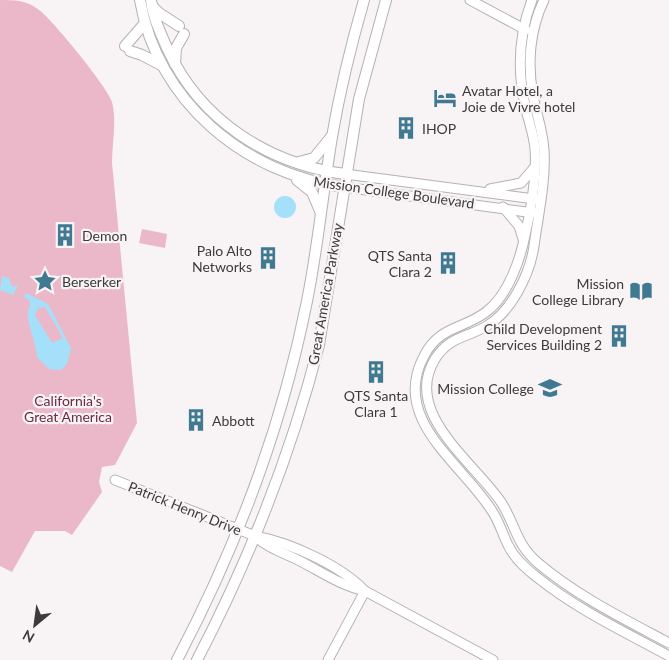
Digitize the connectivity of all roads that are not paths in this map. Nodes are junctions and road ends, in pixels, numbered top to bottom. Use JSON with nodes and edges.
{"nodes":[{"id":1,"x":140,"y":0,"type":"edge"},
{"id":2,"x":364,"y":0,"type":"edge"},
{"id":3,"x":386,"y":0,"type":"edge"},
{"id":4,"x":470,"y":0,"type":"edge"},
{"id":5,"x":532,"y":0,"type":"edge"},
{"id":6,"x":544,"y":0,"type":"edge"},
{"id":7,"x":151,"y":2,"type":"edge"},
{"id":8,"x":144,"y":23,"type":"junction"},
{"id":9,"x":523,"y":28,"type":"junction"},
{"id":10,"x":533,"y":34,"type":"junction"},
{"id":11,"x":175,"y":65,"type":"junction"},
{"id":12,"x":162,"y":66,"type":"junction"},
{"id":13,"x":332,"y":136,"type":"junction"},
{"id":14,"x":294,"y":162,"type":"junction"},
{"id":15,"x":534,"y":168,"type":"junction"},
{"id":16,"x":327,"y":171,"type":"junction"},
{"id":17,"x":286,"y":173,"type":"junction"},
{"id":18,"x":345,"y":174,"type":"junction"},
{"id":19,"x":325,"y":185,"type":"junction"},
{"id":20,"x":344,"y":187,"type":"junction"},
{"id":21,"x":480,"y":191,"type":"junction"},
{"id":22,"x":535,"y":199,"type":"junction"},
{"id":23,"x":503,"y":207,"type":"junction"},
{"id":24,"x":533,"y":212,"type":"junction"},
{"id":25,"x":321,"y":214,"type":"junction"},
{"id":26,"x":523,"y":238,"type":"junction"},
{"id":27,"x":115,"y":480,"type":"dead end"},
{"id":28,"x":239,"y":529,"type":"junction"},
{"id":29,"x":255,"y":536,"type":"junction"},
{"id":30,"x":366,"y":591,"type":"junction"},
{"id":31,"x":669,"y":643,"type":"edge"},
{"id":32,"x":669,"y":656,"type":"edge"},
{"id":33,"x":177,"y":660,"type":"edge"},
{"id":34,"x":197,"y":660,"type":"edge"},
{"id":35,"x":328,"y":660,"type":"edge"},
{"id":36,"x":494,"y":660,"type":"edge"}],
"edges":[{"from":1,"to":8,"type":"main road","name":"Mission College Boulevard"},
{"from":2,"to":13,"type":"main road","name":"Great America Parkway"},
{"from":3,"to":18,"type":"main road","name":"Great America Parkway"},
{"from":4,"to":9,"type":"street"},
{"from":5,"to":9,"type":"street"},
{"from":6,"to":10,"type":"street"},
{"from":7,"to":11,"type":"main road","name":"Mission College Boulevard"},
{"from":7,"to":11,"type":"main road"},
{"from":8,"to":12,"type":"main road","name":"Mission College Boulevard"},
{"from":8,"to":12,"type":"main road"},
{"from":9,"to":10,"type":"street"},
{"from":9,"to":15,"type":"street"},
{"from":10,"to":22,"type":"street"},
{"from":11,"to":14,"type":"main road","name":"Mission College Boulevard"},
{"from":12,"to":17,"type":"main road","name":"Mission College Boulevard"},
{"from":13,"to":14,"type":"main road"},
{"from":13,"to":16,"type":"main road","name":"Great America Parkway"},
{"from":14,"to":16,"type":"main road","name":"Mission College Boulevard"},
{"from":15,"to":21,"type":"street"},
{"from":15,"to":22,"type":"street"},
{"from":16,"to":18,"type":"main road","name":"Mission College Boulevard"},
{"from":16,"to":19,"type":"main road","name":"Great America Parkway"},
{"from":17,"to":19,"type":"main road","name":"Mission College Boulevard"},
{"from":17,"to":25,"type":"main road"},
{"from":18,"to":20,"type":"main road","name":"Great America Parkway"},
{"from":18,"to":21,"type":"street","name":"Mission College Boulevard"},
{"from":19,"to":20,"type":"main road","name":"Mission College Boulevard"},
{"from":19,"to":25,"type":"main road","name":"Great America Parkway"},
{"from":20,"to":23,"type":"street","name":"Mission College Boulevard"},
{"from":20,"to":29,"type":"main road","name":"Great America Parkway"},
{"from":21,"to":22,"type":"street","name":"Mission College Boulevard"},
{"from":22,"to":24,"type":"street"},
{"from":23,"to":24,"type":"street","name":"Mission College Boulevard"},
{"from":23,"to":26,"type":"street"},
{"from":24,"to":26,"type":"street"},
{"from":24,"to":31,"type":"street"},
{"from":25,"to":28,"type":"main road","name":"Great America Parkway"},
{"from":26,"to":32,"type":"street"},
{"from":27,"to":28,"type":"street","name":"Patrick Henry Drive"},
{"from":28,"to":29,"type":"street","name":"Patrick Henry Drive"},
{"from":28,"to":33,"type":"main road","name":"Great America Parkway"},
{"from":29,"to":30,"type":"street","name":"Patrick Henry Drive"},
{"from":29,"to":34,"type":"main road","name":"Great America Parkway"},
{"from":30,"to":35,"type":"street"},
{"from":30,"to":36,"type":"street","name":"Patrick Henry Drive"}]}
